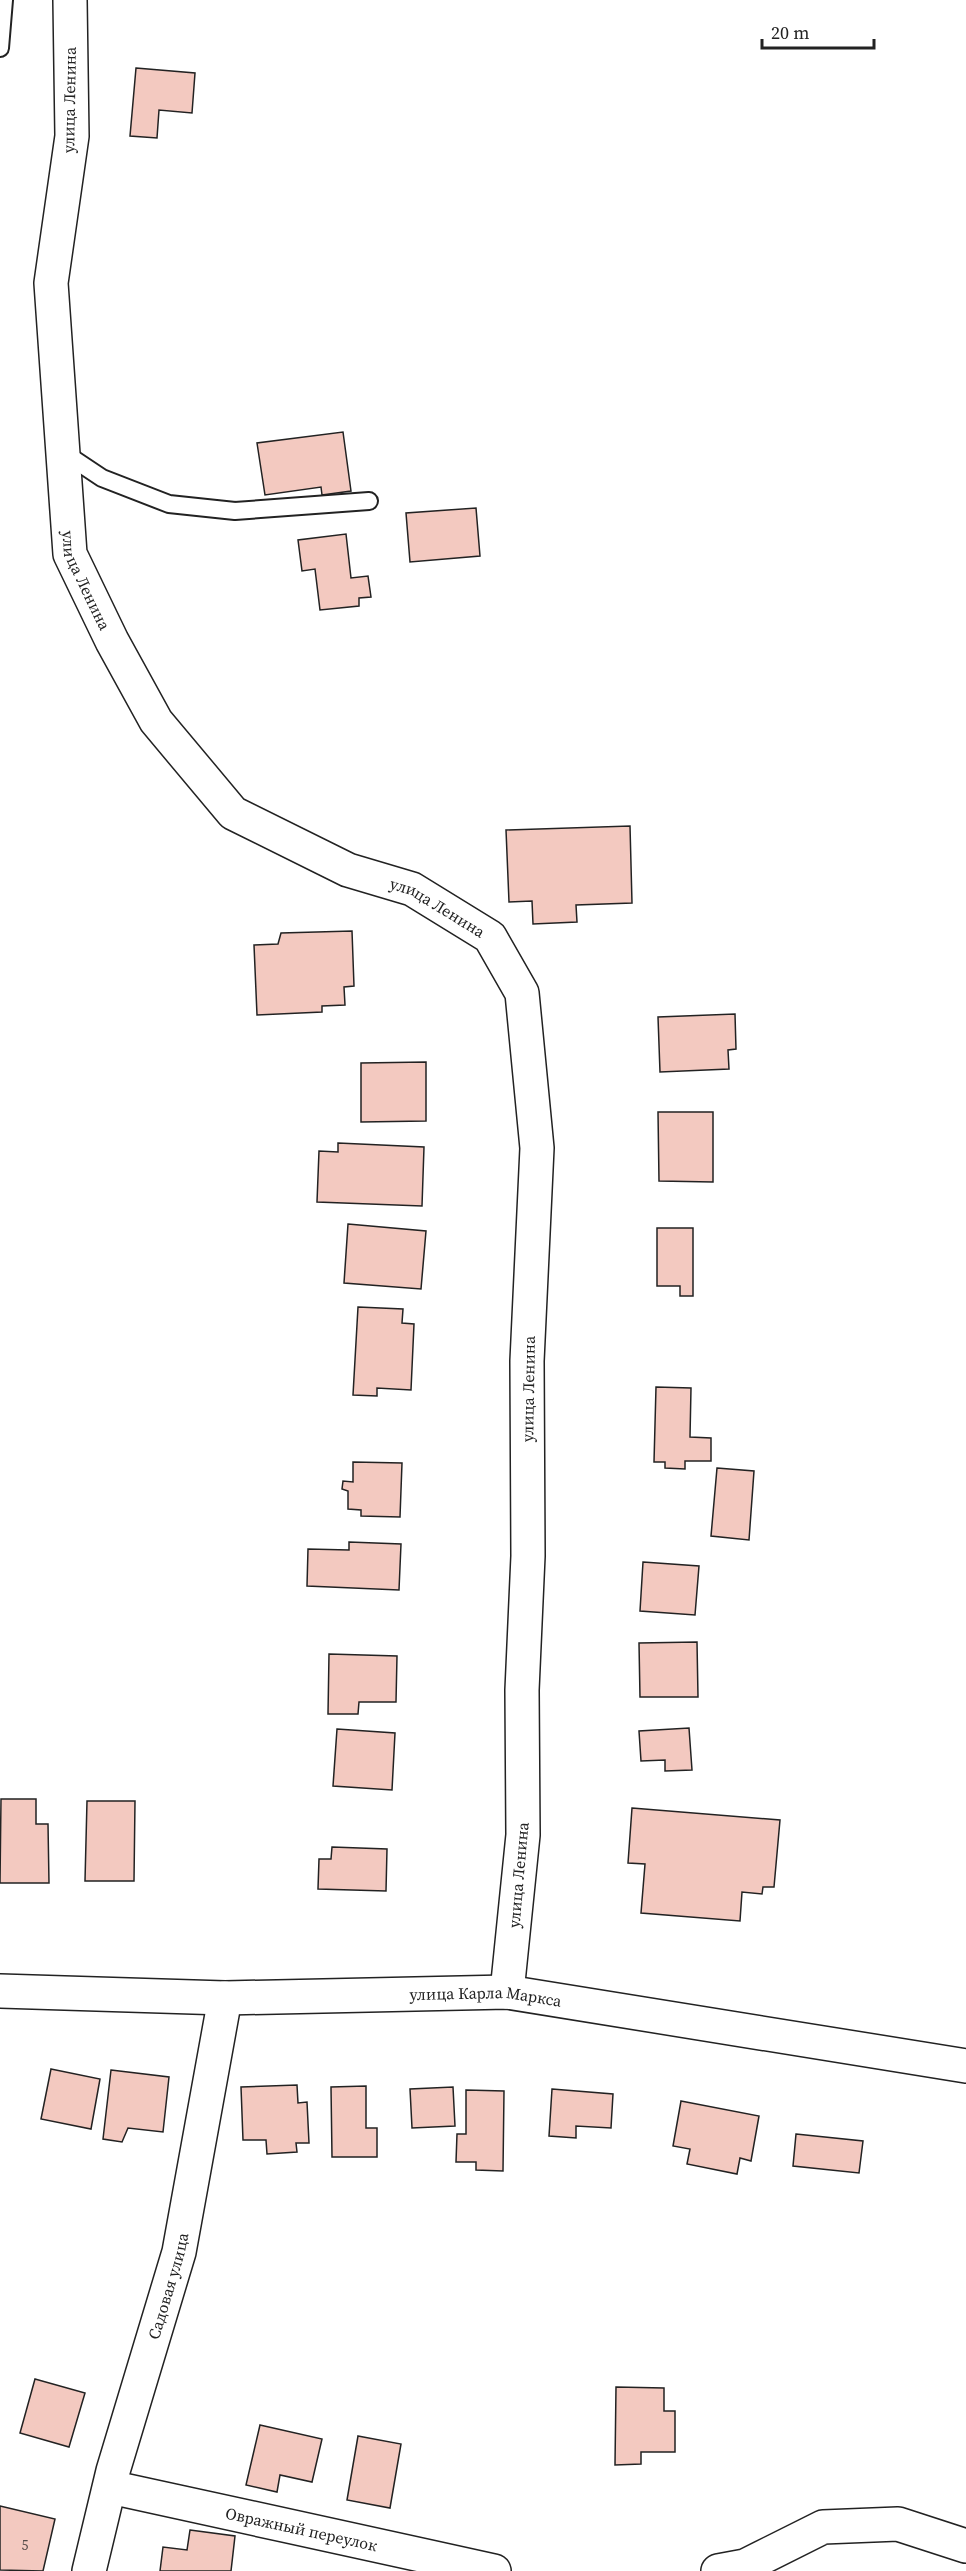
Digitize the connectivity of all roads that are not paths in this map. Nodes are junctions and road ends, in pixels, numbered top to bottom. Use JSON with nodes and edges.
{"nodes":[{"id":1,"x":4,"y":0,"type":"edge"},
{"id":2,"x":70,"y":0,"type":"edge"},
{"id":3,"x":0,"y":48,"type":"edge"},
{"id":4,"x":62,"y":452,"type":"junction"},
{"id":5,"x":369,"y":501,"type":"dead end"},
{"id":6,"x":0,"y":1991,"type":"edge"},
{"id":7,"x":507,"y":1992,"type":"junction"},
{"id":8,"x":225,"y":1998,"type":"junction"},
{"id":9,"x":966,"y":2066,"type":"edge"},
{"id":10,"x":110,"y":2487,"type":"junction"},
{"id":11,"x":966,"y":2546,"type":"edge"},
{"id":12,"x":89,"y":2571,"type":"edge"},
{"id":13,"x":494,"y":2571,"type":"edge"},
{"id":14,"x":718,"y":2571,"type":"edge"}],
"edges":[{"from":1,"to":3,"type":"lane"},
{"from":2,"to":4,"type":"street","name":"улица Ленина"},
{"from":4,"to":5,"type":"lane"},
{"from":4,"to":7,"type":"street","name":"улица Ленина"},
{"from":6,"to":8,"type":"street","name":"улица Карла Маркса"},
{"from":7,"to":8,"type":"street","name":"улица Карла Маркса"},
{"from":7,"to":9,"type":"street","name":"улица Карла Маркса"},
{"from":8,"to":10,"type":"street","name":"Садовая улица"},
{"from":10,"to":12,"type":"street","name":"Садовая улица"},
{"from":10,"to":13,"type":"street","name":"Овражный переулок"},
{"from":11,"to":14,"type":"street"}]}
